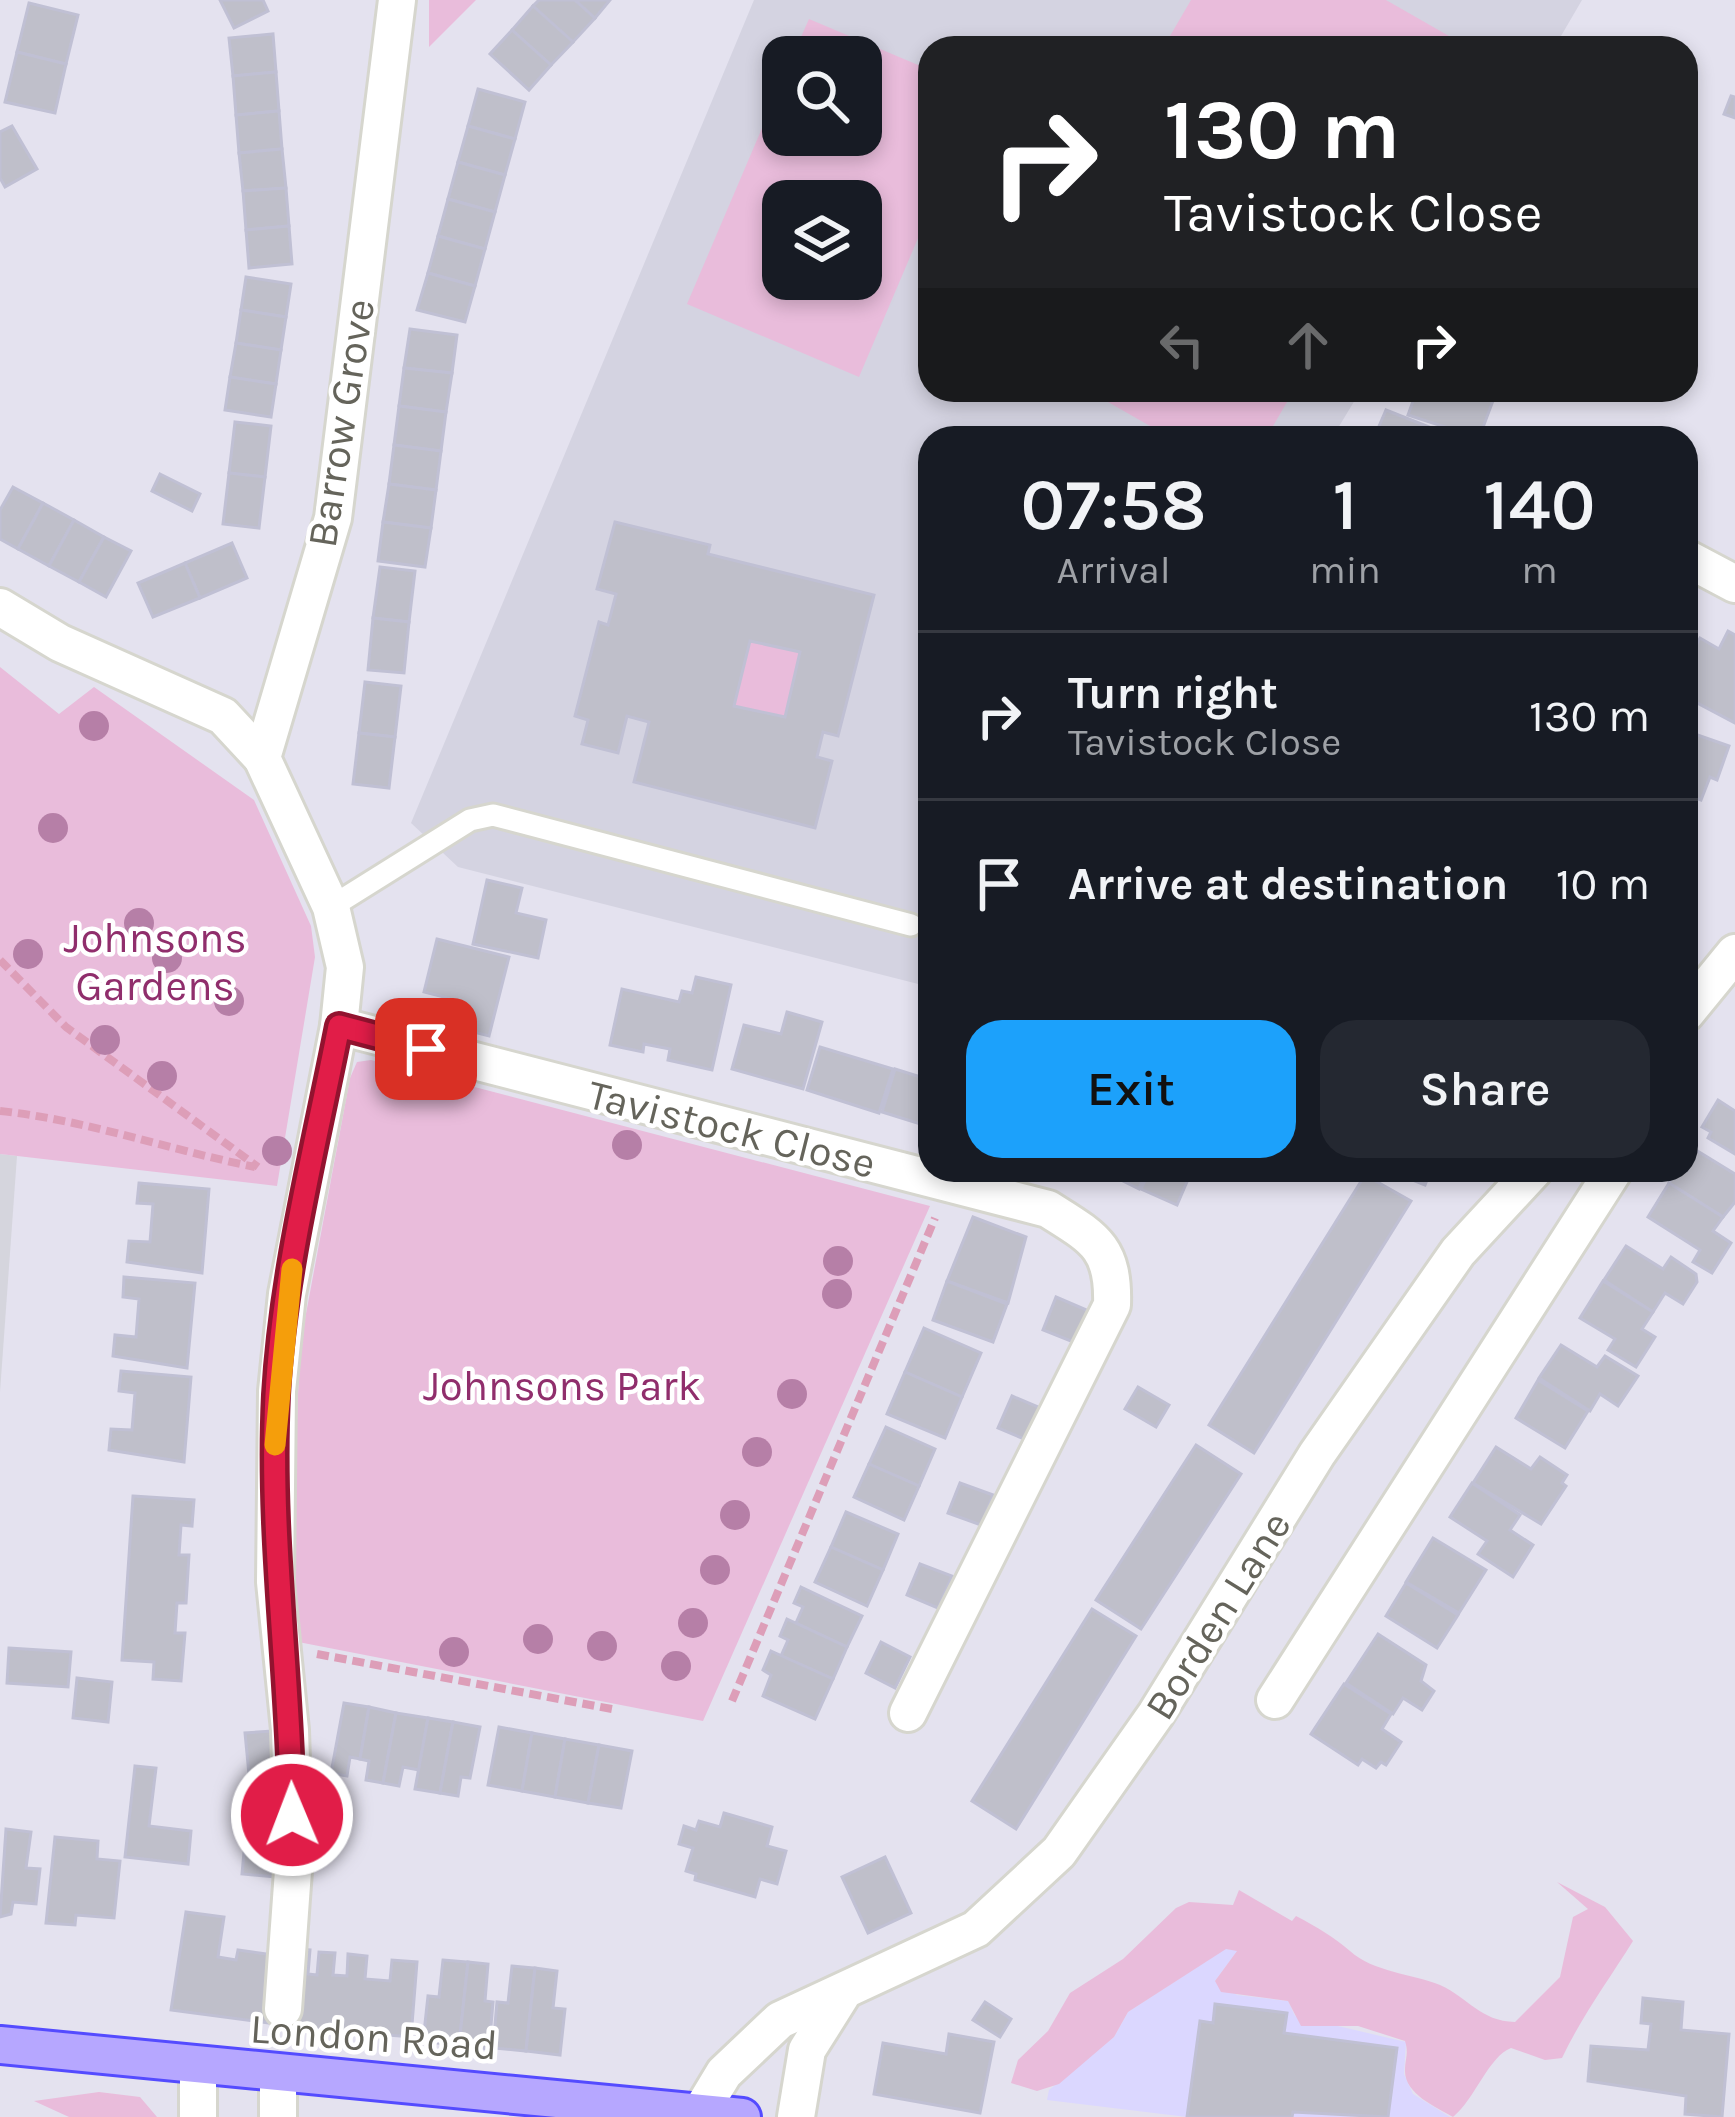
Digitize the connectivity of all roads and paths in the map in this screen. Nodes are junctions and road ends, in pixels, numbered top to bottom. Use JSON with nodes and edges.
{"nodes":[{"id":1,"x":398,"y":0,"type":"edge"},
{"id":2,"x":1698,"y":564,"type":"edge"},
{"id":3,"x":1735,"y":584,"type":"edge"},
{"id":4,"x":0,"y":607,"type":"edge"},
{"id":5,"x":262,"y":758,"type":"junction"},
{"id":6,"x":331,"y":907,"type":"junction"},
{"id":7,"x":911,"y":925,"type":"dead end"},
{"id":8,"x":1735,"y":953,"type":"edge"},
{"id":9,"x":0,"y":961,"type":"edge"},
{"id":10,"x":1698,"y":998,"type":"edge"},
{"id":11,"x":339,"y":1026,"type":"junction"},
{"id":12,"x":0,"y":1111,"type":"edge"},
{"id":13,"x":258,"y":1167,"type":"junction"},
{"id":14,"x":918,"y":1176,"type":"edge"},
{"id":15,"x":310,"y":1177,"type":"junction"},
{"id":16,"x":942,"y":1182,"type":"edge"},
{"id":17,"x":1523,"y":1182,"type":"edge"},
{"id":18,"x":1606,"y":1182,"type":"edge"},
{"id":19,"x":950,"y":1184,"type":"junction"},
{"id":20,"x":280,"y":1647,"type":"junction"},
{"id":21,"x":1275,"y":1700,"type":"dead end"},
{"id":22,"x":732,"y":1701,"type":"dead end"},
{"id":23,"x":617,"y":1711,"type":"dead end"},
{"id":24,"x":908,"y":1713,"type":"dead end"},
{"id":25,"x":841,"y":1996,"type":"junction"},
{"id":26,"x":283,"y":2009,"type":"dead end"},
{"id":27,"x":0,"y":2045,"type":"edge"},
{"id":28,"x":198,"y":2067,"type":"junction"},
{"id":29,"x":278,"y":2076,"type":"junction"},
{"id":30,"x":701,"y":2111,"type":"junction"},
{"id":31,"x":199,"y":2117,"type":"edge"},
{"id":32,"x":278,"y":2117,"type":"edge"},
{"id":33,"x":742,"y":2117,"type":"edge"},
{"id":34,"x":796,"y":2117,"type":"edge"}],
"edges":[{"from":1,"to":5,"type":"street","name":"Barrow Grove"},
{"from":2,"to":3,"type":"street"},
{"from":4,"to":5,"type":"street"},
{"from":5,"to":6,"type":"street"},
{"from":6,"to":7,"type":"lane"},
{"from":6,"to":11,"type":"street"},
{"from":8,"to":10,"type":"street"},
{"from":9,"to":13,"type":"path"},
{"from":11,"to":14,"type":"street","name":"Tavistock Close"},
{"from":11,"to":15,"type":"street"},
{"from":12,"to":13,"type":"path"},
{"from":13,"to":15,"type":"path"},
{"from":15,"to":20,"type":"street"},
{"from":16,"to":19,"type":"street","name":"Tavistock Close"},
{"from":17,"to":25,"type":"street","name":"Borden Lane"},
{"from":18,"to":21,"type":"street"},
{"from":19,"to":22,"type":"path"},
{"from":19,"to":24,"type":"street","name":"Tavistock Close"},
{"from":20,"to":23,"type":"path"},
{"from":20,"to":26,"type":"street"},
{"from":25,"to":30,"type":"street","name":"Borden Lane"},
{"from":25,"to":34,"type":"street"},
{"from":27,"to":28,"type":"main road","name":"London Road"},
{"from":28,"to":29,"type":"main road","name":"London Road"},
{"from":28,"to":31,"type":"street"},
{"from":29,"to":30,"type":"main road","name":"London Road"},
{"from":29,"to":32,"type":"street"},
{"from":30,"to":33,"type":"main road","name":"London Road"}]}
